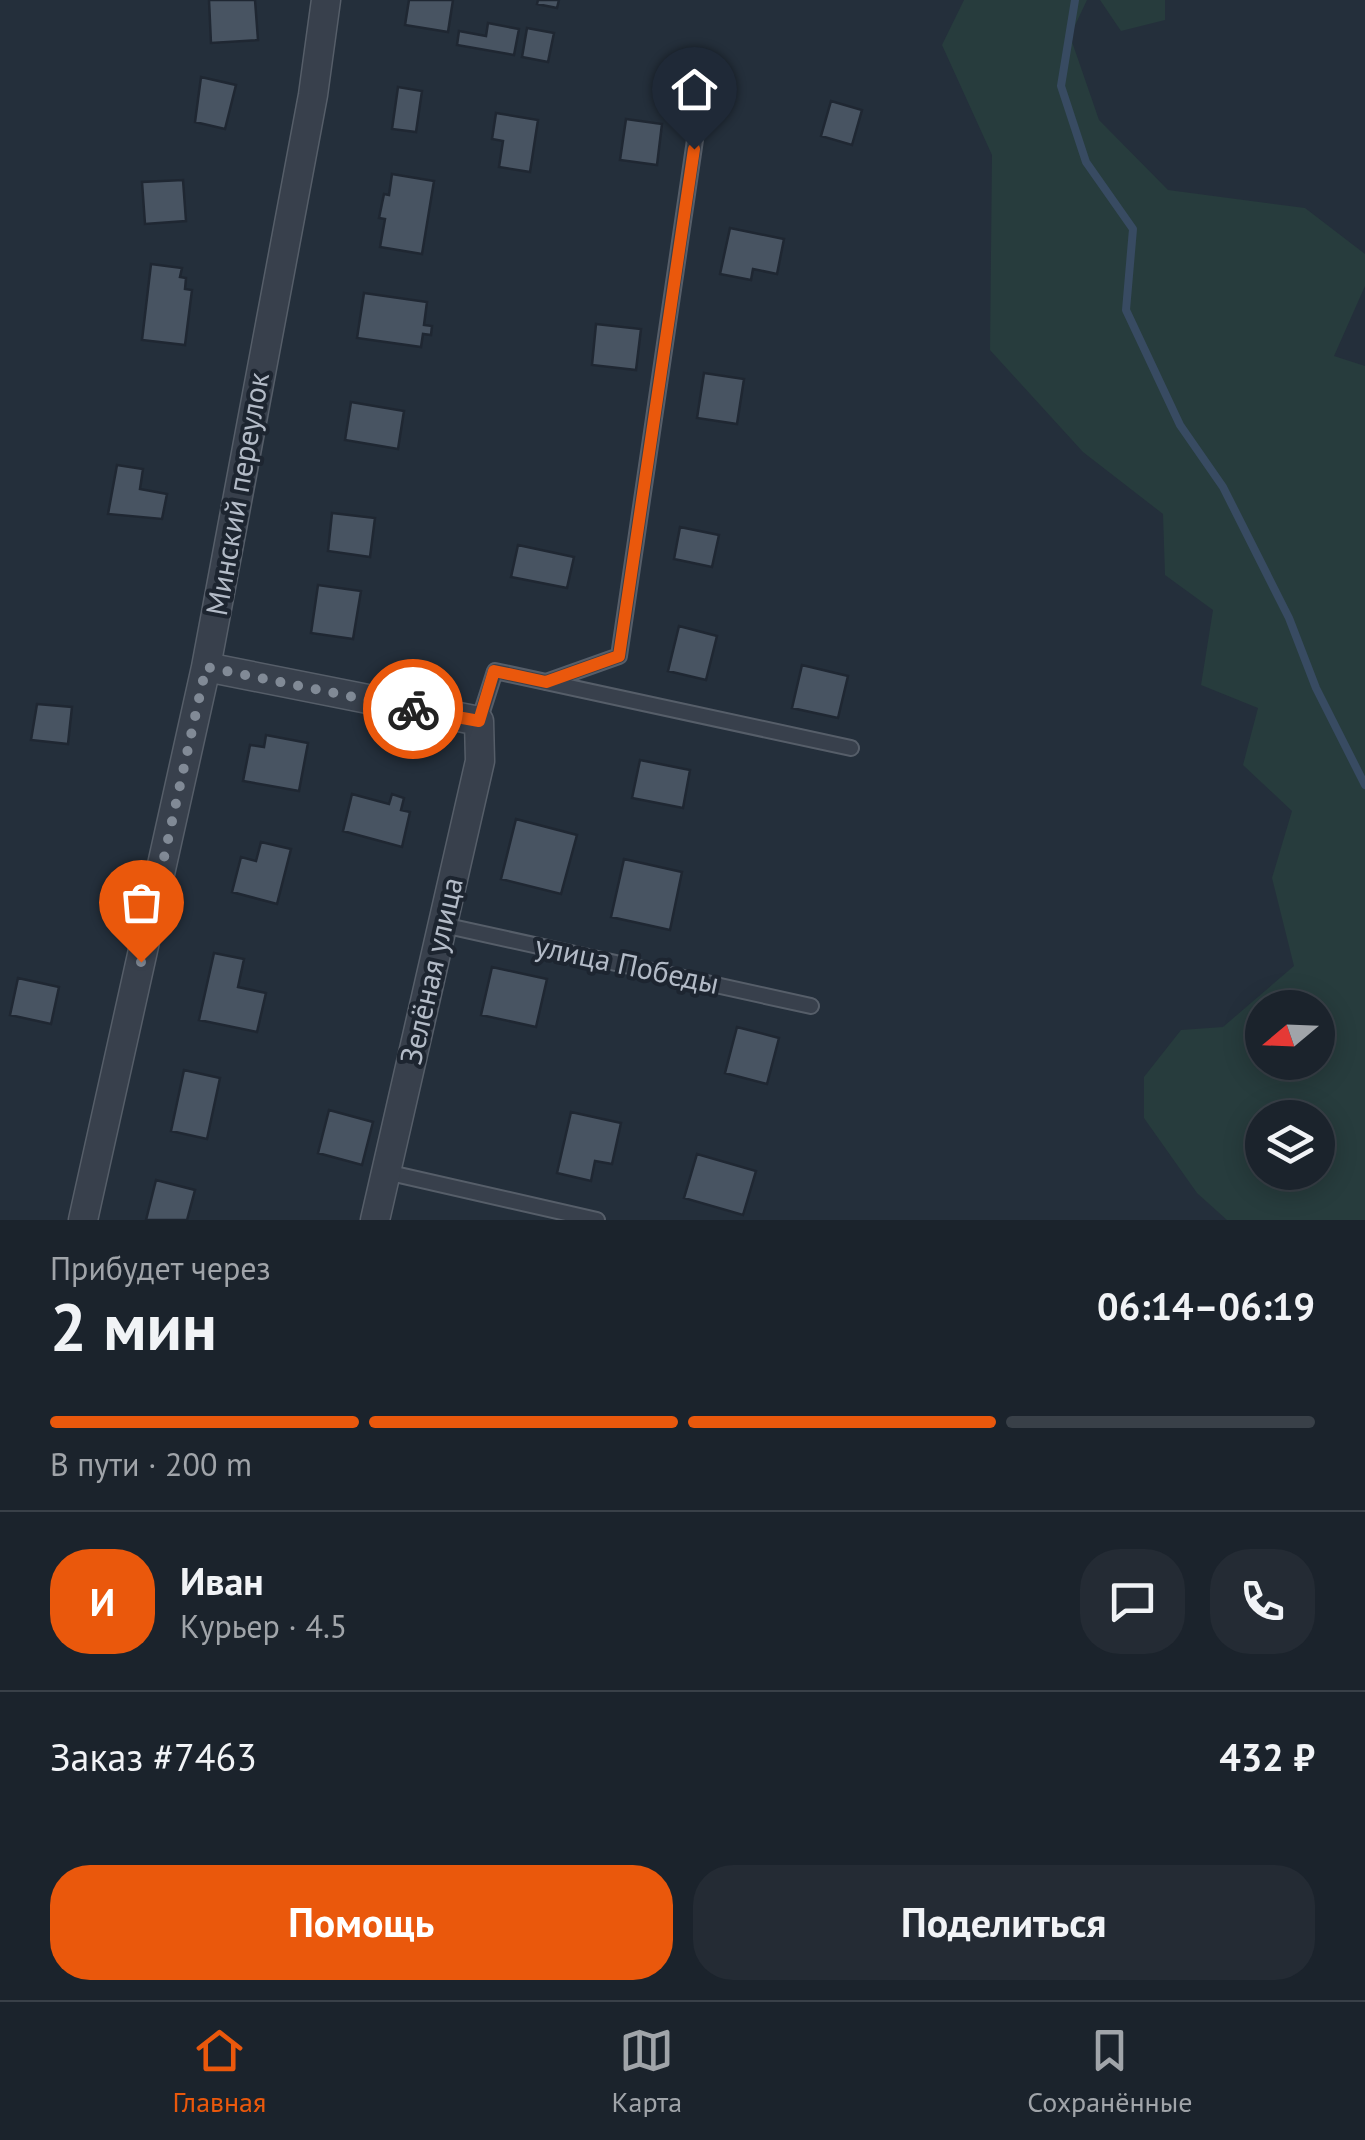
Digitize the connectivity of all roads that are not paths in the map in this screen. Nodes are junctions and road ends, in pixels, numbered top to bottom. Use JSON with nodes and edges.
{"nodes":[{"id":1,"x":326,"y":0,"type":"edge"},
{"id":2,"x":705,"y":72,"type":"dead end"},
{"id":3,"x":206,"y":667,"type":"junction"},
{"id":4,"x":546,"y":682,"type":"junction"},
{"id":5,"x":479,"y":721,"type":"junction"},
{"id":6,"x":851,"y":748,"type":"dead end"},
{"id":7,"x":442,"y":925,"type":"junction"},
{"id":8,"x":812,"y":1006,"type":"dead end"},
{"id":9,"x":386,"y":1172,"type":"junction"},
{"id":10,"x":84,"y":1220,"type":"edge"},
{"id":11,"x":375,"y":1220,"type":"edge"},
{"id":12,"x":597,"y":1220,"type":"edge"}],
"edges":[{"from":1,"to":3,"type":"street","name":"Минский переулок"},
{"from":2,"to":4,"type":"lane"},
{"from":3,"to":5,"type":"street"},
{"from":3,"to":10,"type":"street","name":"Минский переулок"},
{"from":4,"to":5,"type":"lane"},
{"from":4,"to":6,"type":"lane"},
{"from":5,"to":7,"type":"street","name":"Зелёная улица"},
{"from":7,"to":8,"type":"lane","name":"улица Победы"},
{"from":7,"to":9,"type":"street","name":"Зелёная улица"},
{"from":9,"to":11,"type":"street","name":"Зелёная улица"},
{"from":9,"to":12,"type":"lane"}]}
